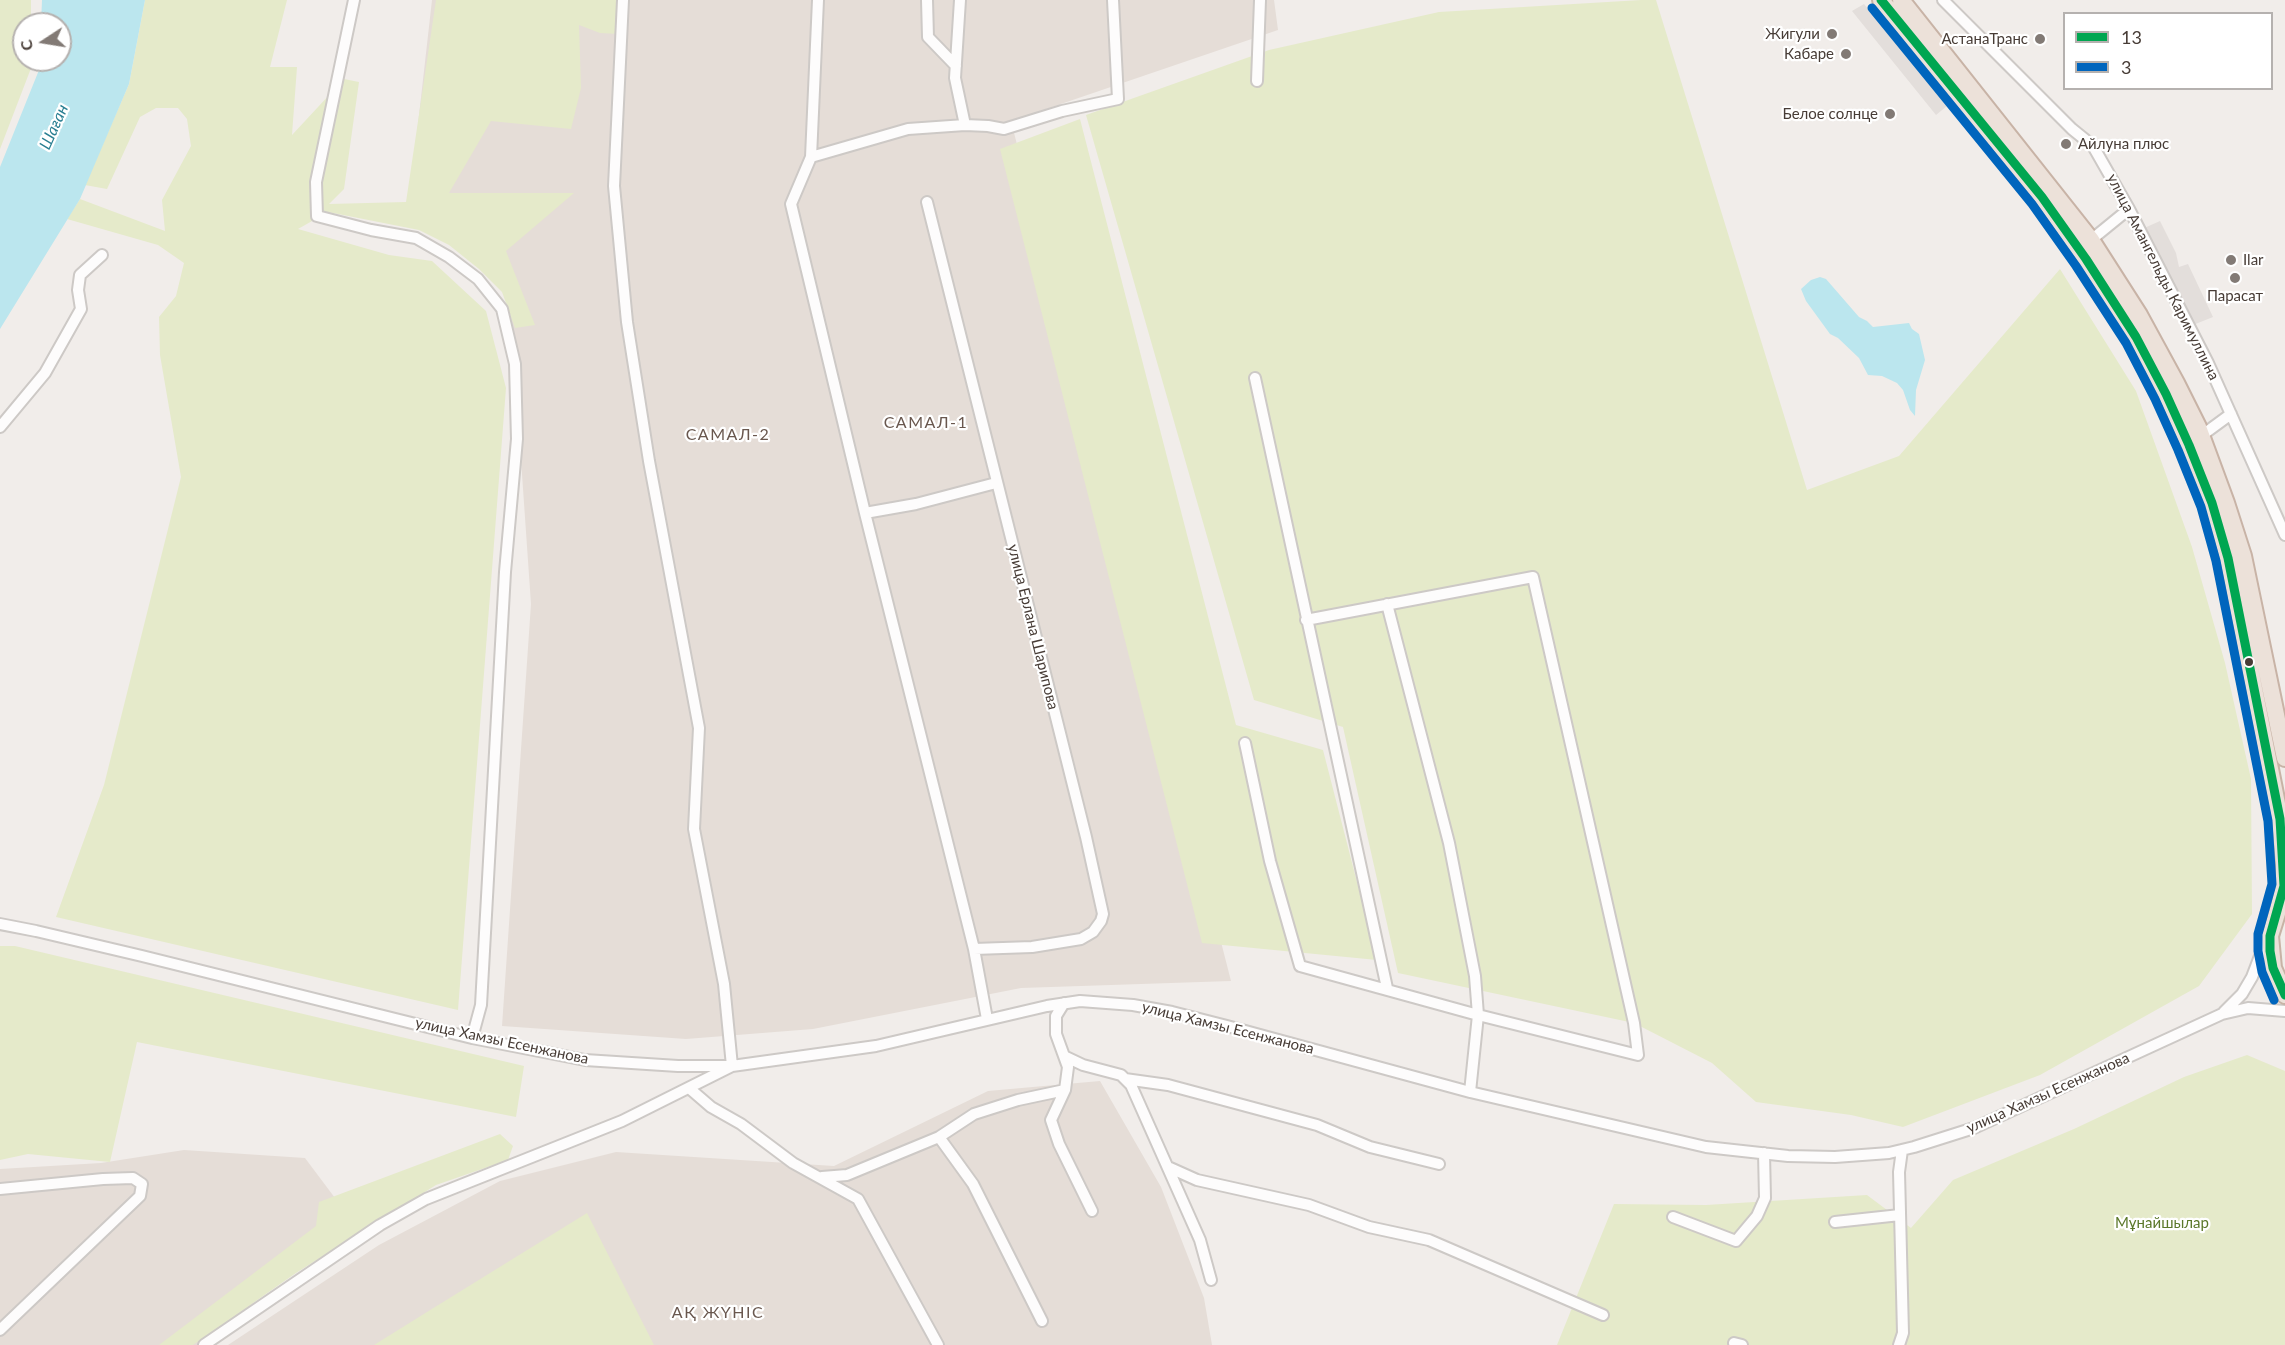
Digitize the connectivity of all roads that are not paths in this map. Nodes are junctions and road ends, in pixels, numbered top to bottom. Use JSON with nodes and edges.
{"nodes":[{"id":1,"x":354,"y":0,"type":"edge"},
{"id":2,"x":622,"y":0,"type":"edge"},
{"id":3,"x":818,"y":0,"type":"edge"},
{"id":4,"x":927,"y":0,"type":"edge"},
{"id":5,"x":960,"y":0,"type":"edge"},
{"id":6,"x":1113,"y":0,"type":"edge"},
{"id":7,"x":1260,"y":0,"type":"edge"},
{"id":8,"x":1881,"y":0,"type":"edge"},
{"id":9,"x":1901,"y":0,"type":"edge"},
{"id":10,"x":1943,"y":0,"type":"edge"},
{"id":11,"x":956,"y":66,"type":"junction"},
{"id":12,"x":1257,"y":81,"type":"dead end"},
{"id":13,"x":965,"y":125,"type":"junction"},
{"id":14,"x":811,"y":157,"type":"junction"},
{"id":15,"x":927,"y":202,"type":"dead end"},
{"id":16,"x":2129,"y":209,"type":"junction"},
{"id":17,"x":2083,"y":242,"type":"junction"},
{"id":18,"x":102,"y":255,"type":"dead end"},
{"id":19,"x":1255,"y":378,"type":"dead end"},
{"id":20,"x":2232,"y":414,"type":"junction"},
{"id":21,"x":0,"y":427,"type":"edge"},
{"id":22,"x":2201,"y":436,"type":"junction"},
{"id":23,"x":996,"y":483,"type":"junction"},
{"id":24,"x":865,"y":513,"type":"junction"},
{"id":25,"x":2285,"y":535,"type":"edge"},
{"id":26,"x":1387,"y":604,"type":"junction"},
{"id":27,"x":1306,"y":620,"type":"junction"},
{"id":28,"x":1245,"y":743,"type":"dead end"},
{"id":29,"x":2285,"y":758,"type":"edge"},
{"id":30,"x":2279,"y":911,"type":"edge"},
{"id":31,"x":0,"y":924,"type":"edge"},
{"id":32,"x":974,"y":949,"type":"junction"},
{"id":33,"x":1387,"y":988,"type":"junction"},
{"id":34,"x":2285,"y":995,"type":"edge"},
{"id":35,"x":1064,"y":1003,"type":"junction"},
{"id":36,"x":2285,"y":1011,"type":"edge"},
{"id":37,"x":2222,"y":1014,"type":"junction"},
{"id":38,"x":1478,"y":1015,"type":"junction"},
{"id":39,"x":987,"y":1019,"type":"junction"},
{"id":40,"x":472,"y":1038,"type":"junction"},
{"id":41,"x":1064,"y":1056,"type":"junction"},
{"id":42,"x":732,"y":1066,"type":"junction"},
{"id":43,"x":1125,"y":1079,"type":"junction"},
{"id":44,"x":689,"y":1088,"type":"junction"},
{"id":45,"x":1065,"y":1090,"type":"junction"},
{"id":46,"x":1470,"y":1092,"type":"junction"},
{"id":47,"x":939,"y":1137,"type":"junction"},
{"id":48,"x":1902,"y":1150,"type":"junction"},
{"id":49,"x":1764,"y":1153,"type":"junction"},
{"id":50,"x":1438,"y":1164,"type":"dead end"},
{"id":51,"x":1168,"y":1167,"type":"junction"},
{"id":52,"x":822,"y":1177,"type":"junction"},
{"id":53,"x":0,"y":1190,"type":"edge"},
{"id":54,"x":1092,"y":1211,"type":"dead end"},
{"id":55,"x":1900,"y":1215,"type":"junction"},
{"id":56,"x":1673,"y":1217,"type":"dead end"},
{"id":57,"x":1835,"y":1222,"type":"dead end"},
{"id":58,"x":1211,"y":1280,"type":"dead end"},
{"id":59,"x":1603,"y":1315,"type":"dead end"},
{"id":60,"x":1042,"y":1321,"type":"dead end"},
{"id":61,"x":0,"y":1330,"type":"edge"},
{"id":62,"x":204,"y":1345,"type":"edge"},
{"id":63,"x":938,"y":1345,"type":"edge"},
{"id":64,"x":1899,"y":1345,"type":"edge"}],
"edges":[{"from":1,"to":40,"type":"street"},
{"from":2,"to":42,"type":"street"},
{"from":3,"to":14,"type":"street"},
{"from":4,"to":11,"type":"street"},
{"from":5,"to":11,"type":"street"},
{"from":6,"to":13,"type":"street"},
{"from":7,"to":12,"type":"street"},
{"from":8,"to":17,"type":"highway"},
{"from":9,"to":17,"type":"highway"},
{"from":10,"to":16,"type":"street","name":"улица Амангельды Каримуллина"},
{"from":11,"to":13,"type":"street"},
{"from":13,"to":14,"type":"street"},
{"from":14,"to":24,"type":"street"},
{"from":15,"to":23,"type":"street","name":"улица Ерлана Шарипова"},
{"from":16,"to":17,"type":"street"},
{"from":16,"to":20,"type":"street","name":"улица Амангельды Каримуллина"},
{"from":17,"to":22,"type":"highway"},
{"from":17,"to":30,"type":"highway"},
{"from":18,"to":21,"type":"street"},
{"from":19,"to":27,"type":"street"},
{"from":20,"to":22,"type":"street"},
{"from":20,"to":25,"type":"street","name":"улица Амангельды Каримуллина"},
{"from":22,"to":29,"type":"highway"},
{"from":23,"to":24,"type":"street"},
{"from":23,"to":32,"type":"street","name":"улица Ерлана Шарипова"},
{"from":24,"to":32,"type":"street"},
{"from":26,"to":27,"type":"street"},
{"from":26,"to":38,"type":"street"},
{"from":26,"to":38,"type":"street"},
{"from":27,"to":33,"type":"street"},
{"from":28,"to":33,"type":"street"},
{"from":30,"to":34,"type":"highway"},
{"from":30,"to":37,"type":"street"},
{"from":31,"to":40,"type":"street","name":"улица Хамзы Есенжанова"},
{"from":32,"to":39,"type":"street"},
{"from":33,"to":38,"type":"street"},
{"from":35,"to":39,"type":"street","name":"улица Хамзы Есенжанова"},
{"from":35,"to":41,"type":"street"},
{"from":35,"to":46,"type":"street","name":"улица Хамзы Есенжанова"},
{"from":36,"to":37,"type":"street"},
{"from":37,"to":48,"type":"street","name":"улица Хамзы Есенжанова"},
{"from":38,"to":46,"type":"street"},
{"from":39,"to":42,"type":"street","name":"улица Хамзы Есенжанова"},
{"from":40,"to":42,"type":"street","name":"улица Хамзы Есенжанова"},
{"from":41,"to":43,"type":"street"},
{"from":41,"to":45,"type":"street"},
{"from":42,"to":44,"type":"street"},
{"from":43,"to":50,"type":"street"},
{"from":43,"to":51,"type":"street"},
{"from":44,"to":52,"type":"street"},
{"from":44,"to":62,"type":"street"},
{"from":45,"to":47,"type":"street"},
{"from":45,"to":54,"type":"street"},
{"from":46,"to":49,"type":"street","name":"улица Хамзы Есенжанова"},
{"from":47,"to":52,"type":"street"},
{"from":47,"to":60,"type":"street"},
{"from":48,"to":49,"type":"street","name":"улица Хамзы Есенжанова"},
{"from":48,"to":55,"type":"street"},
{"from":49,"to":56,"type":"street"},
{"from":51,"to":58,"type":"street"},
{"from":51,"to":59,"type":"street"},
{"from":52,"to":63,"type":"street"},
{"from":53,"to":61,"type":"street"},
{"from":55,"to":57,"type":"street"},
{"from":55,"to":64,"type":"street"}]}
